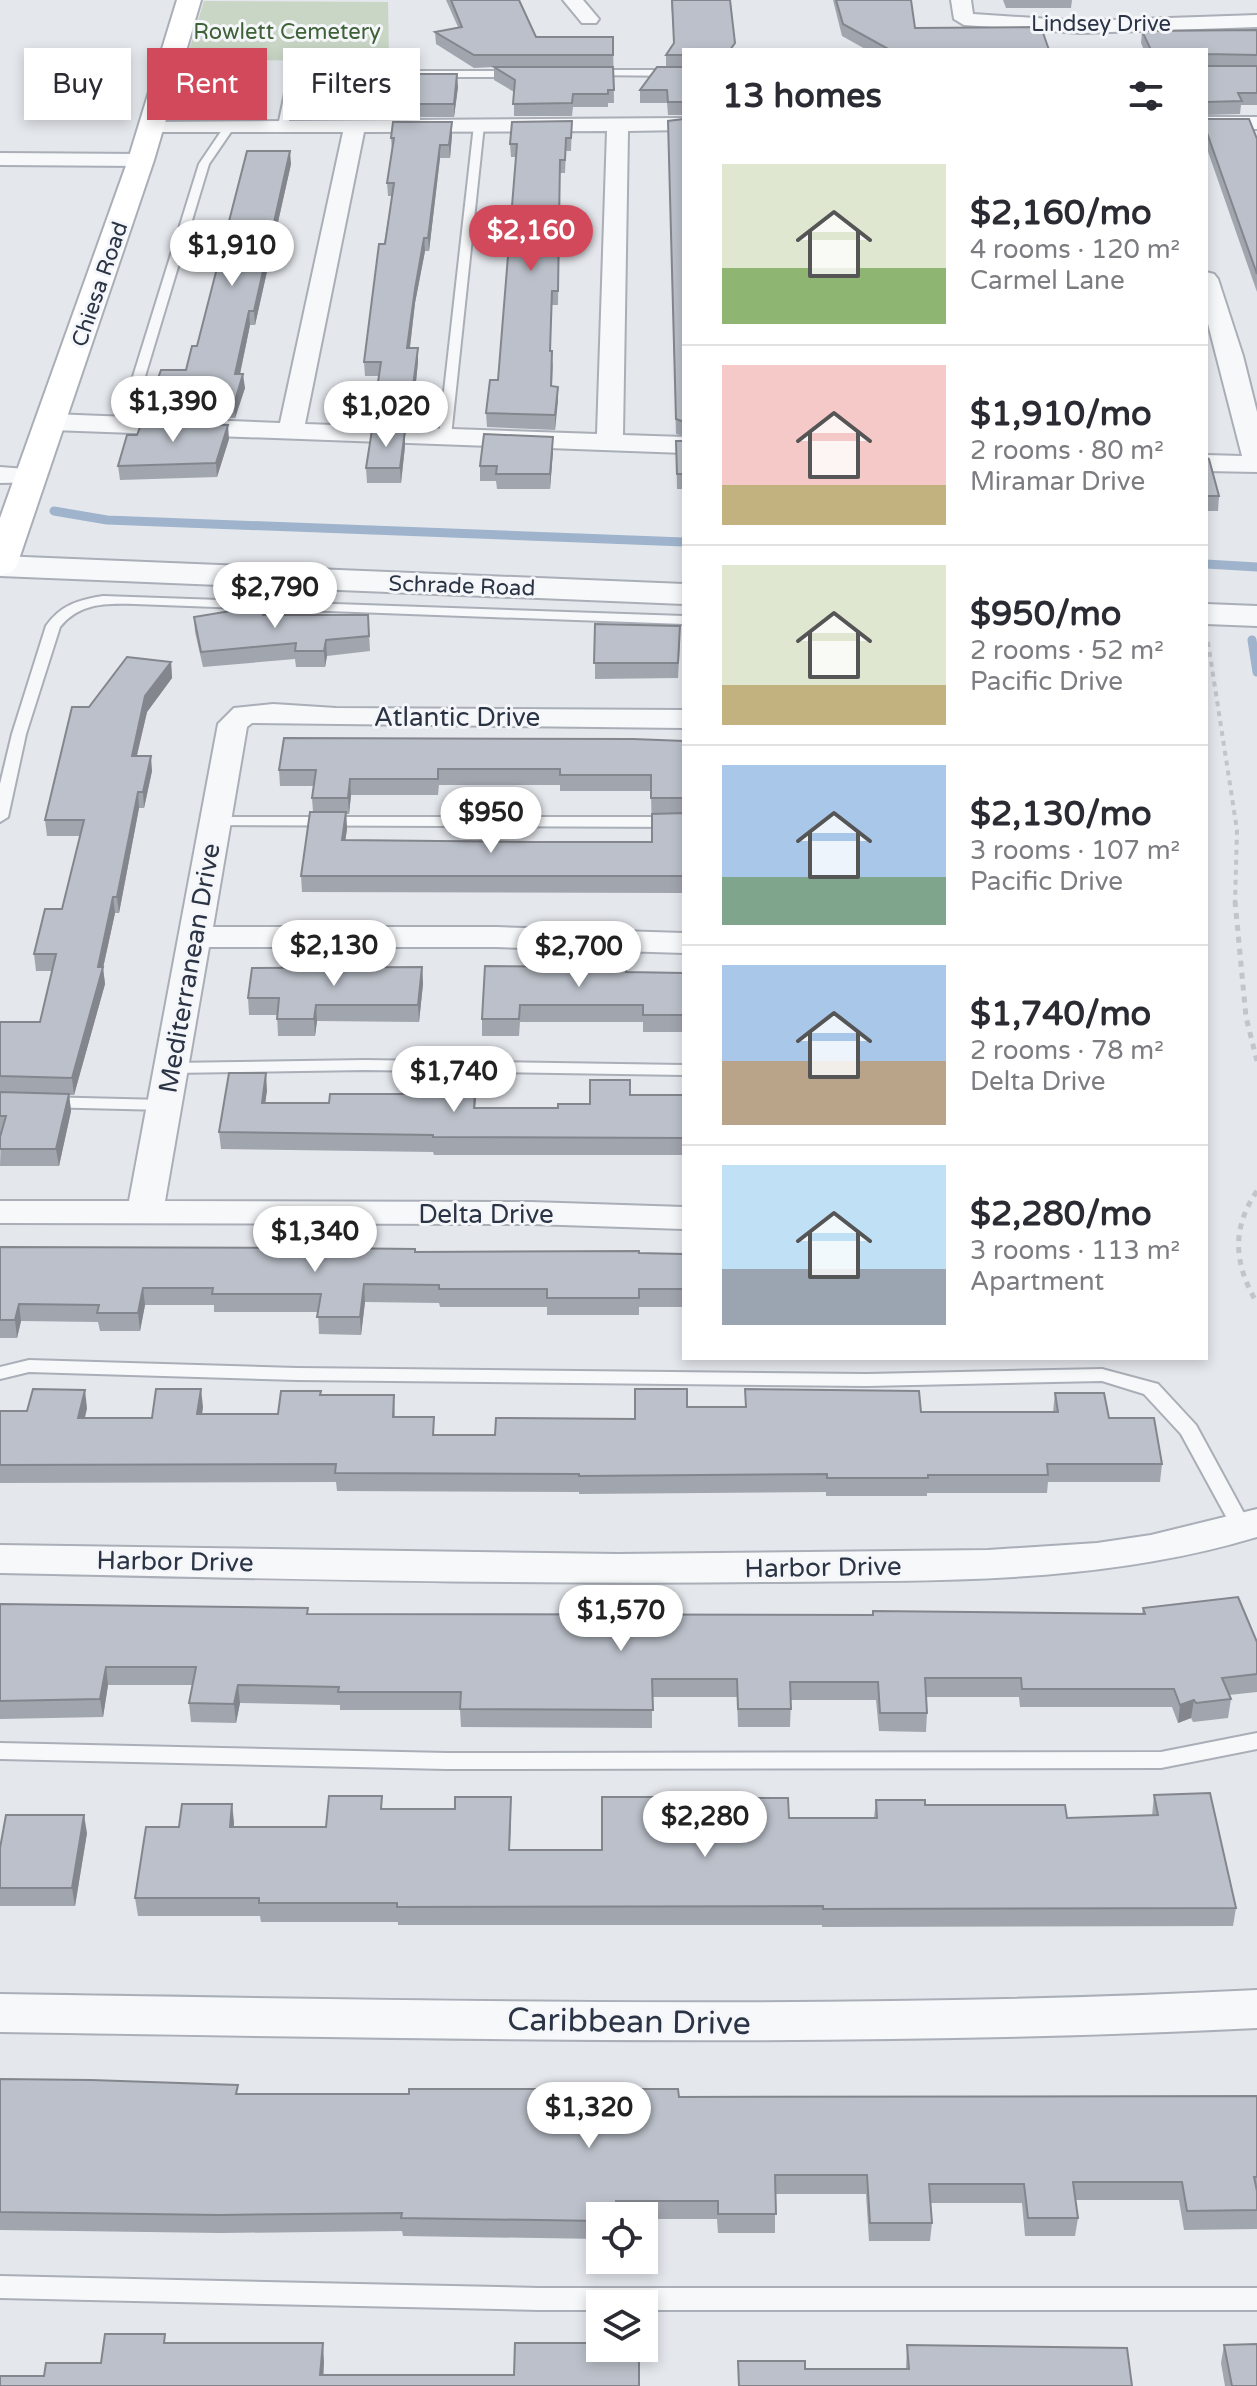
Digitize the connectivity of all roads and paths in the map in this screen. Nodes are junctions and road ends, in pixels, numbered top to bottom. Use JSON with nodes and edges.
{"nodes":[{"id":1,"x":189,"y":0,"type":"edge"},
{"id":2,"x":573,"y":0,"type":"edge"},
{"id":3,"x":961,"y":0,"type":"edge"},
{"id":4,"x":1252,"y":0,"type":"edge"},
{"id":5,"x":1257,"y":12,"type":"edge"},
{"id":6,"x":589,"y":19,"type":"dead end"},
{"id":7,"x":1257,"y":21,"type":"edge"},
{"id":8,"x":1081,"y":27,"type":"junction"},
{"id":9,"x":1090,"y":48,"type":"edge"},
{"id":10,"x":528,"y":73,"type":"edge"},
{"id":11,"x":575,"y":73,"type":"edge"},
{"id":12,"x":682,"y":73,"type":"edge"},
{"id":13,"x":1208,"y":123,"type":"edge"},
{"id":14,"x":1257,"y":123,"type":"edge"},
{"id":15,"x":682,"y":124,"type":"edge"},
{"id":16,"x":479,"y":125,"type":"junction"},
{"id":17,"x":618,"y":125,"type":"junction"},
{"id":18,"x":151,"y":126,"type":"junction"},
{"id":19,"x":230,"y":126,"type":"junction"},
{"id":20,"x":283,"y":126,"type":"junction"},
{"id":21,"x":355,"y":126,"type":"junction"},
{"id":22,"x":0,"y":159,"type":"edge"},
{"id":23,"x":141,"y":160,"type":"junction"},
{"id":24,"x":1208,"y":285,"type":"edge"},
{"id":25,"x":52,"y":422,"type":"junction"},
{"id":26,"x":148,"y":426,"type":"junction"},
{"id":27,"x":291,"y":431,"type":"junction"},
{"id":28,"x":445,"y":436,"type":"junction"},
{"id":29,"x":610,"y":442,"type":"junction"},
{"id":30,"x":682,"y":445,"type":"edge"},
{"id":31,"x":1208,"y":463,"type":"edge"},
{"id":32,"x":1257,"y":464,"type":"edge"},
{"id":33,"x":0,"y":475,"type":"edge"},
{"id":34,"x":31,"y":476,"type":"junction"},
{"id":35,"x":0,"y":565,"type":"edge"},
{"id":36,"x":682,"y":594,"type":"edge"},
{"id":37,"x":1208,"y":614,"type":"edge"},
{"id":38,"x":1257,"y":616,"type":"edge"},
{"id":39,"x":682,"y":620,"type":"edge"},
{"id":40,"x":1208,"y":642,"type":"edge"},
{"id":41,"x":682,"y":719,"type":"edge"},
{"id":42,"x":233,"y":724,"type":"joint"},
{"id":43,"x":0,"y":817,"type":"edge"},
{"id":44,"x":215,"y":822,"type":"junction"},
{"id":45,"x":682,"y":822,"type":"edge"},
{"id":46,"x":193,"y":937,"type":"junction"},
{"id":47,"x":682,"y":943,"type":"edge"},
{"id":48,"x":1257,"y":1061,"type":"edge"},
{"id":49,"x":171,"y":1068,"type":"junction"},
{"id":50,"x":682,"y":1070,"type":"edge"},
{"id":51,"x":0,"y":1101,"type":"edge"},
{"id":52,"x":164,"y":1105,"type":"junction"},
{"id":53,"x":1257,"y":1191,"type":"edge"},
{"id":54,"x":0,"y":1212,"type":"edge"},
{"id":55,"x":145,"y":1213,"type":"junction"},
{"id":56,"x":682,"y":1218,"type":"edge"},
{"id":57,"x":1257,"y":1303,"type":"edge"},
{"id":58,"x":0,"y":1373,"type":"edge"},
{"id":59,"x":1250,"y":1525,"type":"edge"},
{"id":60,"x":0,"y":1559,"type":"edge"},
{"id":61,"x":1257,"y":1741,"type":"edge"},
{"id":62,"x":0,"y":1751,"type":"edge"},
{"id":63,"x":1257,"y":2009,"type":"edge"},
{"id":64,"x":0,"y":2013,"type":"edge"},
{"id":65,"x":0,"y":2287,"type":"edge"},
{"id":66,"x":1257,"y":2299,"type":"edge"}],
"edges":[{"from":1,"to":18,"type":"main road","name":"Chiesa Road"},
{"from":2,"to":6,"type":"street"},
{"from":3,"to":8,"type":"street","name":"Lindsey Drive"},
{"from":4,"to":5,"type":"street"},
{"from":7,"to":8,"type":"street","name":"Lindsey Drive"},
{"from":8,"to":9,"type":"street"},
{"from":10,"to":20,"type":"lane"},
{"from":11,"to":12,"type":"lane"},
{"from":13,"to":14,"type":"street"},
{"from":15,"to":17,"type":"street"},
{"from":16,"to":17,"type":"street"},
{"from":16,"to":21,"type":"street"},
{"from":16,"to":28,"type":"lane"},
{"from":17,"to":29,"type":"street"},
{"from":18,"to":19,"type":"street"},
{"from":18,"to":23,"type":"main road","name":"Chiesa Road"},
{"from":19,"to":20,"type":"street"},
{"from":19,"to":26,"type":"lane"},
{"from":20,"to":21,"type":"street"},
{"from":21,"to":27,"type":"street"},
{"from":22,"to":23,"type":"street"},
{"from":23,"to":25,"type":"main road","name":"Chiesa Road"},
{"from":24,"to":32,"type":"street"},
{"from":25,"to":26,"type":"street"},
{"from":25,"to":34,"type":"main road","name":"Chiesa Road"},
{"from":26,"to":27,"type":"street"},
{"from":27,"to":28,"type":"street"},
{"from":28,"to":29,"type":"street"},
{"from":29,"to":30,"type":"street"},
{"from":31,"to":32,"type":"street"},
{"from":33,"to":34,"type":"street"},
{"from":34,"to":35,"type":"main road","name":"Chiesa Road"},
{"from":35,"to":36,"type":"street","name":"Schrade Road"},
{"from":37,"to":38,"type":"street"},
{"from":39,"to":43,"type":"lane"},
{"from":40,"to":48,"type":"path"},
{"from":41,"to":42,"type":"street","name":"Atlantic Drive"},
{"from":42,"to":44,"type":"street","name":"Mediterranean Drive"},
{"from":44,"to":45,"type":"lane"},
{"from":44,"to":46,"type":"street","name":"Mediterranean Drive"},
{"from":46,"to":47,"type":"street"},
{"from":46,"to":49,"type":"street","name":"Mediterranean Drive"},
{"from":49,"to":50,"type":"lane"},
{"from":49,"to":52,"type":"street","name":"Mediterranean Drive"},
{"from":51,"to":52,"type":"lane"},
{"from":52,"to":55,"type":"street","name":"Mediterranean Drive"},
{"from":53,"to":57,"type":"path"},
{"from":54,"to":55,"type":"street","name":"Delta Drive"},
{"from":55,"to":56,"type":"street","name":"Delta Drive"},
{"from":58,"to":59,"type":"lane"},
{"from":59,"to":60,"type":"street","name":"Harbor Drive"},
{"from":61,"to":62,"type":"lane"},
{"from":63,"to":64,"type":"street","name":"Caribbean Drive"},
{"from":65,"to":66,"type":"lane"}]}
